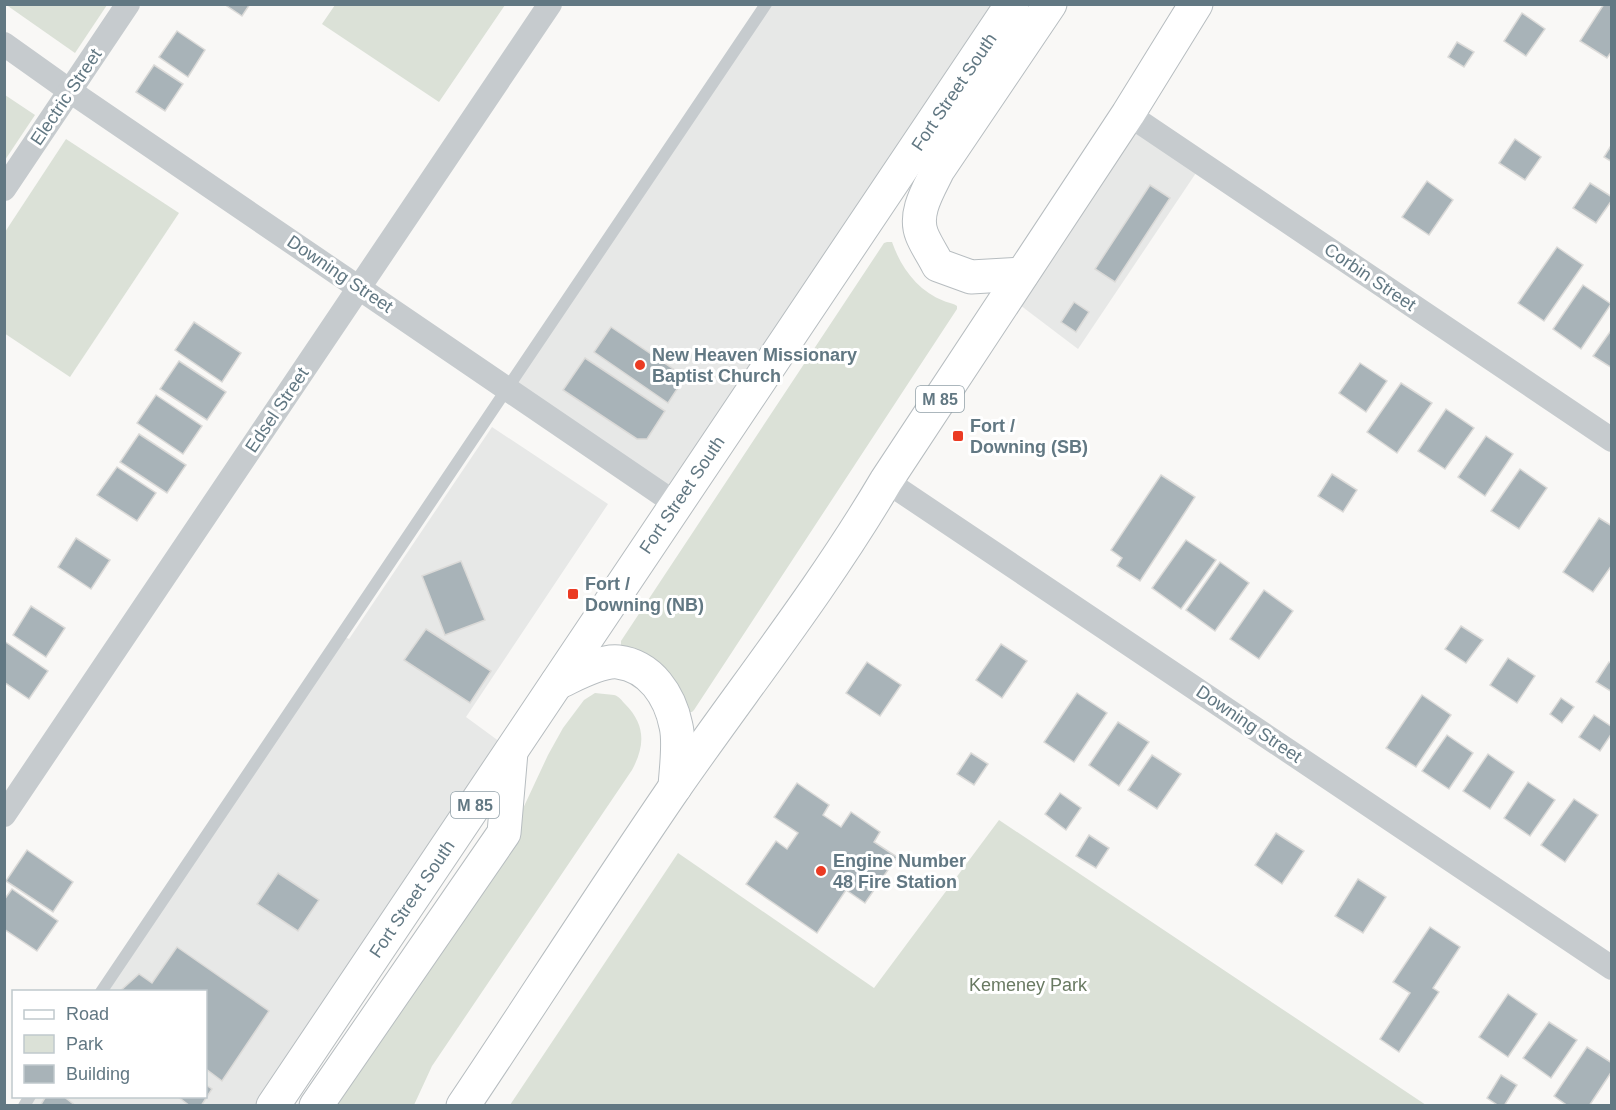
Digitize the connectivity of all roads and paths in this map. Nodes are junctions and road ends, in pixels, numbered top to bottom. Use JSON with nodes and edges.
{"nodes":[{"id":1,"x":128,"y":4,"type":"edge"},
{"id":2,"x":550,"y":4,"type":"edge"},
{"id":3,"x":766,"y":4,"type":"edge"},
{"id":4,"x":1012,"y":4,"type":"edge"},
{"id":5,"x":1050,"y":4,"type":"edge"},
{"id":6,"x":1196,"y":4,"type":"edge"},
{"id":7,"x":4,"y":44,"type":"edge"},
{"id":8,"x":70,"y":91,"type":"junction"},
{"id":9,"x":1128,"y":114,"type":"junction"},
{"id":10,"x":4,"y":189,"type":"edge"},
{"id":11,"x":1022,"y":274,"type":"junction"},
{"id":12,"x":359,"y":288,"type":"junction"},
{"id":13,"x":507,"y":388,"type":"junction"},
{"id":14,"x":1611,"y":440,"type":"edge"},
{"id":15,"x":886,"y":480,"type":"junction"},
{"id":16,"x":676,"y":504,"type":"junction"},
{"id":17,"x":557,"y":683,"type":"junction"},
{"id":18,"x":511,"y":750,"type":"junction"},
{"id":19,"x":675,"y":787,"type":"junction"},
{"id":20,"x":4,"y":815,"type":"edge"},
{"id":21,"x":1611,"y":968,"type":"edge"},
{"id":22,"x":102,"y":990,"type":"edge"},
{"id":23,"x":273,"y":1106,"type":"edge"},
{"id":24,"x":316,"y":1106,"type":"edge"},
{"id":25,"x":463,"y":1106,"type":"edge"}],
"edges":[{"from":1,"to":8,"type":"street","name":"Electric Street"},
{"from":2,"to":12,"type":"street","name":"Edsel Street"},
{"from":3,"to":13,"type":"lane"},
{"from":4,"to":16,"type":"main road","name":"Fort Street South","number":"M 85"},
{"from":5,"to":11,"type":"main road"},
{"from":6,"to":9,"type":"main road","number":"M 85"},
{"from":7,"to":8,"type":"street","name":"Downing Street"},
{"from":8,"to":10,"type":"street","name":"Electric Street"},
{"from":8,"to":12,"type":"street","name":"Downing Street"},
{"from":9,"to":11,"type":"main road","number":"M 85"},
{"from":9,"to":14,"type":"street","name":"Corbin Street"},
{"from":11,"to":15,"type":"main road","number":"M 85"},
{"from":12,"to":13,"type":"street","name":"Downing Street"},
{"from":12,"to":20,"type":"street","name":"Edsel Street"},
{"from":13,"to":16,"type":"street","name":"Downing Street"},
{"from":13,"to":22,"type":"lane"},
{"from":15,"to":19,"type":"main road","number":"M 85"},
{"from":15,"to":21,"type":"street","name":"Downing Street"},
{"from":16,"to":17,"type":"main road","name":"Fort Street South","number":"M 85"},
{"from":17,"to":18,"type":"main road","name":"Fort Street South","number":"M 85"},
{"from":17,"to":19,"type":"main road"},
{"from":18,"to":23,"type":"main road","name":"Fort Street South","number":"M 85"},
{"from":18,"to":24,"type":"main road"},
{"from":19,"to":25,"type":"main road","number":"M 85"}]}
